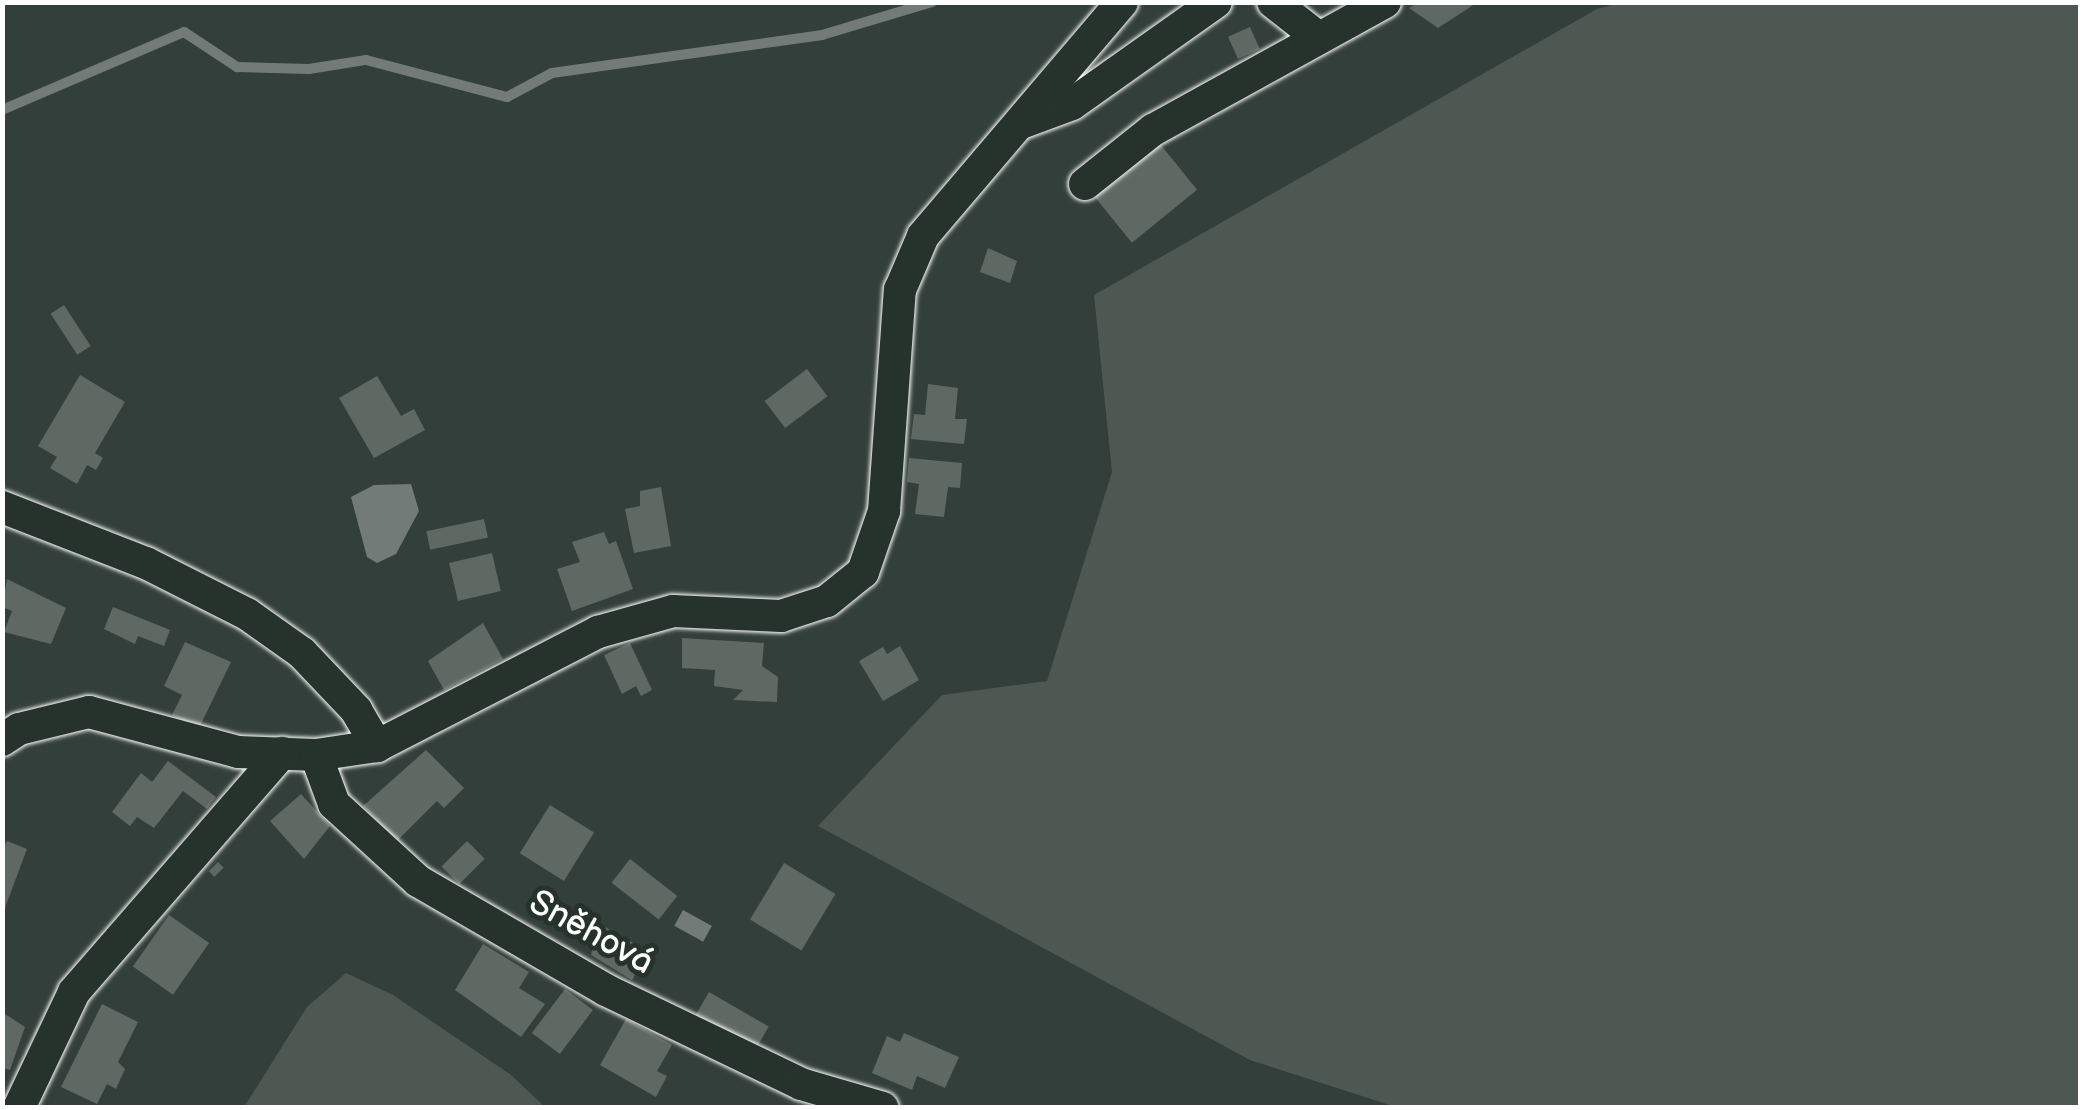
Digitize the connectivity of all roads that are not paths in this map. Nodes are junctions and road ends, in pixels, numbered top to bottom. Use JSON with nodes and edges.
{"nodes":[{"id":1,"x":1122,"y":2,"type":"edge"},
{"id":2,"x":1216,"y":2,"type":"edge"},
{"id":3,"x":1273,"y":2,"type":"edge"},
{"id":4,"x":1385,"y":2,"type":"edge"},
{"id":5,"x":1319,"y":38,"type":"junction"},
{"id":6,"x":1014,"y":126,"type":"junction"},
{"id":7,"x":1085,"y":184,"type":"dead end"},
{"id":8,"x":2,"y":507,"type":"edge"},
{"id":9,"x":2,"y":740,"type":"edge"},
{"id":10,"x":377,"y":746,"type":"junction"},
{"id":11,"x":282,"y":754,"type":"junction"},
{"id":12,"x":316,"y":754,"type":"junction"},
{"id":13,"x":19,"y":1108,"type":"edge"},
{"id":14,"x":884,"y":1108,"type":"edge"}],
"edges":[{"from":1,"to":6,"type":"street"},
{"from":2,"to":6,"type":"street"},
{"from":3,"to":5,"type":"street"},
{"from":4,"to":5,"type":"street"},
{"from":5,"to":7,"type":"street"},
{"from":6,"to":10,"type":"street"},
{"from":8,"to":10,"type":"street"},
{"from":9,"to":11,"type":"street"},
{"from":10,"to":12,"type":"street"},
{"from":11,"to":12,"type":"street"},
{"from":11,"to":13,"type":"street"},
{"from":12,"to":14,"type":"street","name":"Sněhová"}]}
